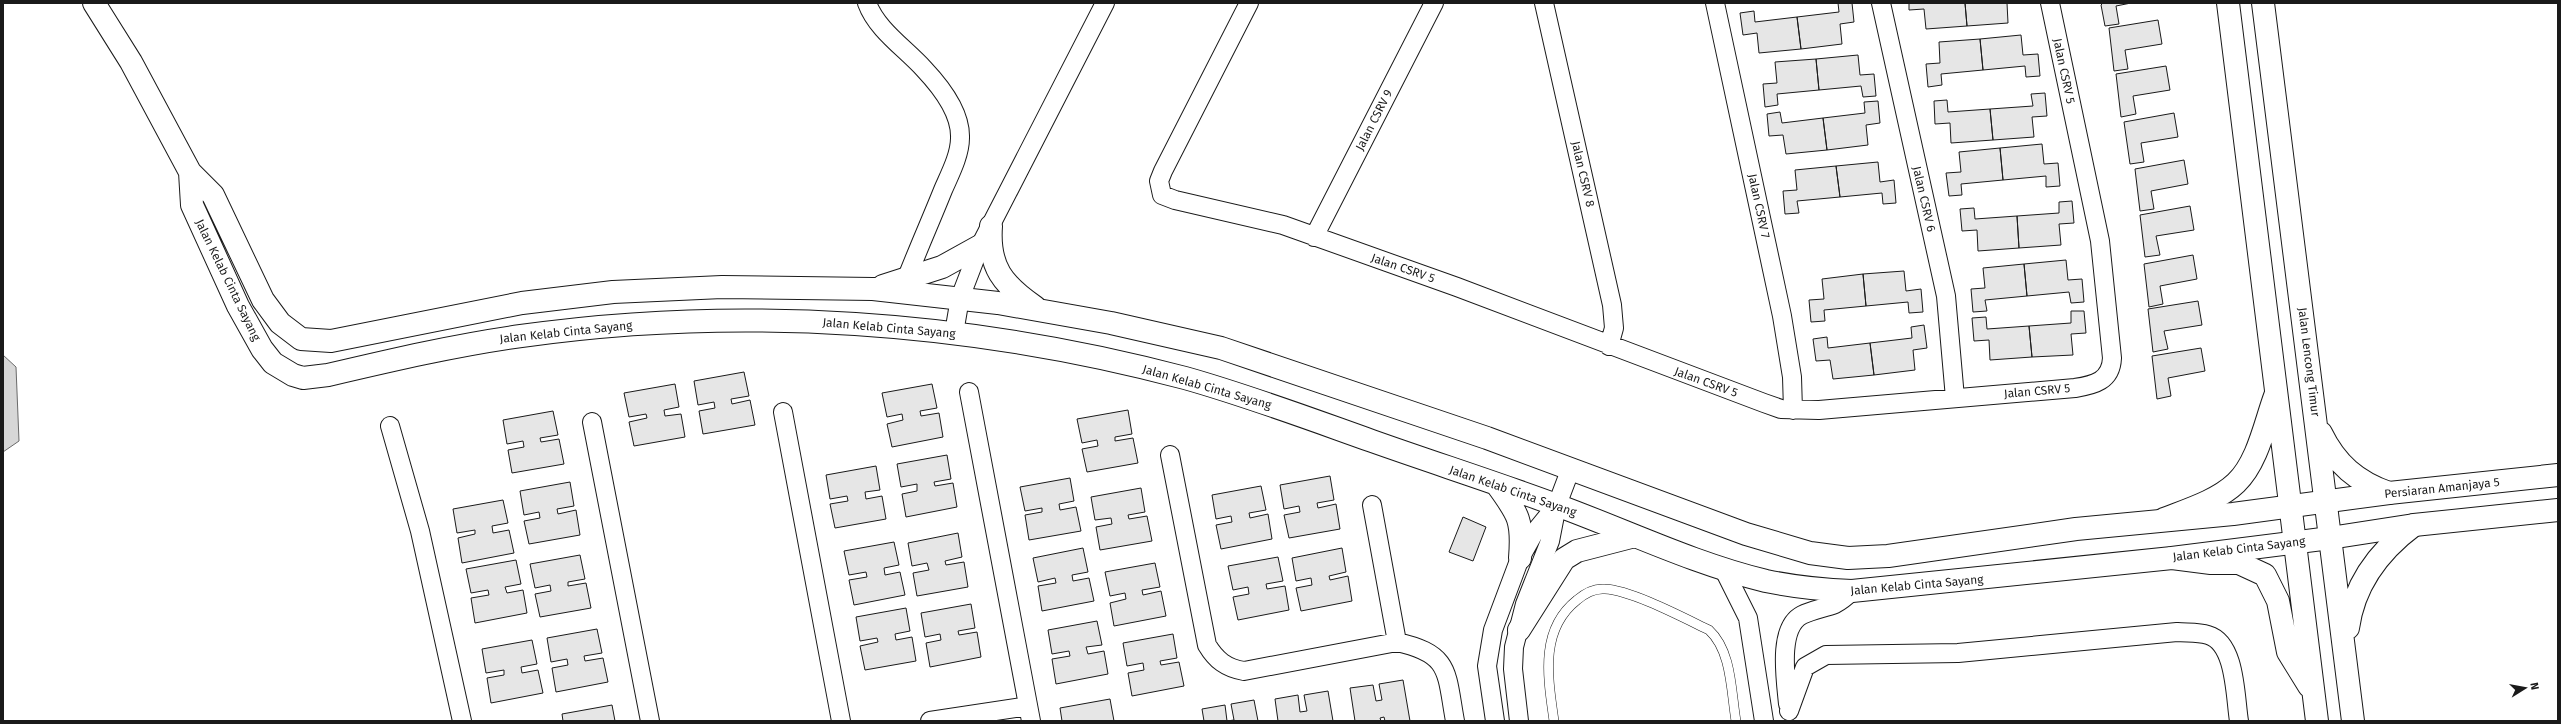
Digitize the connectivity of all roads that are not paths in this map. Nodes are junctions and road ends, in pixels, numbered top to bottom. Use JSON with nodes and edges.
{"nodes":[{"id":1,"x":94,"y":3,"type":"edge"},
{"id":2,"x":867,"y":3,"type":"edge"},
{"id":3,"x":1105,"y":3,"type":"edge"},
{"id":4,"x":1249,"y":3,"type":"edge"},
{"id":5,"x":1434,"y":3,"type":"edge"},
{"id":6,"x":1544,"y":3,"type":"edge"},
{"id":7,"x":1715,"y":3,"type":"edge"},
{"id":8,"x":1881,"y":3,"type":"edge"},
{"id":9,"x":2050,"y":3,"type":"edge"},
{"id":10,"x":2228,"y":3,"type":"edge"},
{"id":11,"x":2264,"y":3,"type":"edge"},
{"id":12,"x":190,"y":172,"type":"junction"},
{"id":13,"x":991,"y":226,"type":"junction"},
{"id":14,"x":1314,"y":237,"type":"junction"},
{"id":15,"x":980,"y":246,"type":"junction"},
{"id":16,"x":906,"y":280,"type":"junction"},
{"id":17,"x":872,"y":290,"type":"junction"},
{"id":18,"x":960,"y":298,"type":"junction"},
{"id":19,"x":1041,"y":310,"type":"junction"},
{"id":20,"x":954,"y":334,"type":"junction"},
{"id":21,"x":1609,"y":346,"type":"junction"},
{"id":22,"x":2276,"y":391,"type":"junction"},
{"id":23,"x":969,"y":392,"type":"dead end"},
{"id":24,"x":1956,"y":398,"type":"junction"},
{"id":25,"x":1794,"y":410,"type":"junction"},
{"id":26,"x":783,"y":412,"type":"dead end"},
{"id":27,"x":2316,"y":412,"type":"junction"},
{"id":28,"x":592,"y":422,"type":"dead end"},
{"id":29,"x":390,"y":426,"type":"dead end"},
{"id":30,"x":1170,"y":455,"type":"dead end"},
{"id":31,"x":1571,"y":468,"type":"junction"},
{"id":32,"x":2558,"y":475,"type":"edge"},
{"id":33,"x":1498,"y":486,"type":"junction"},
{"id":34,"x":2389,"y":493,"type":"junction"},
{"id":35,"x":2325,"y":502,"type":"junction"},
{"id":36,"x":1372,"y":505,"type":"dead end"},
{"id":37,"x":1557,"y":505,"type":"junction"},
{"id":38,"x":2289,"y":506,"type":"junction"},
{"id":39,"x":2558,"y":510,"type":"edge"},
{"id":40,"x":2164,"y":519,"type":"junction"},
{"id":41,"x":2414,"y":524,"type":"junction"},
{"id":42,"x":1635,"y":536,"type":"junction"},
{"id":43,"x":2330,"y":538,"type":"junction"},
{"id":44,"x":2293,"y":542,"type":"junction"},
{"id":45,"x":1520,"y":558,"type":"junction"},
{"id":46,"x":2172,"y":558,"type":"junction"},
{"id":47,"x":1723,"y":568,"type":"junction"},
{"id":48,"x":1852,"y":592,"type":"junction"},
{"id":49,"x":1519,"y":630,"type":"junction"},
{"id":50,"x":1397,"y":642,"type":"junction"},
{"id":51,"x":2345,"y":648,"type":"junction"},
{"id":52,"x":2314,"y":694,"type":"junction"},
{"id":53,"x":1030,"y":713,"type":"edge"},
{"id":54,"x":1790,"y":716,"type":"edge"},
{"id":55,"x":462,"y":721,"type":"edge"},
{"id":56,"x":650,"y":721,"type":"edge"},
{"id":57,"x":841,"y":721,"type":"edge"},
{"id":58,"x":930,"y":721,"type":"edge"},
{"id":59,"x":1454,"y":721,"type":"edge"},
{"id":60,"x":1494,"y":721,"type":"edge"},
{"id":61,"x":1519,"y":721,"type":"edge"},
{"id":62,"x":1554,"y":721,"type":"edge"},
{"id":63,"x":1736,"y":721,"type":"edge"},
{"id":64,"x":1764,"y":721,"type":"edge"},
{"id":65,"x":2239,"y":721,"type":"edge"},
{"id":66,"x":2317,"y":721,"type":"edge"},
{"id":67,"x":2353,"y":721,"type":"edge"}],
"edges":[{"from":1,"to":12,"type":"main road","name":"Jalan Kelab Cinta Sayang"},
{"from":2,"to":16,"type":"street"},
{"from":3,"to":13,"type":"street"},
{"from":4,"to":14,"type":"street","name":"Jalan CSRV 5"},
{"from":5,"to":14,"type":"street","name":"Jalan CSRV 9"},
{"from":6,"to":21,"type":"street","name":"Jalan CSRV 8"},
{"from":7,"to":25,"type":"street","name":"Jalan CSRV 7"},
{"from":8,"to":24,"type":"street","name":"Jalan CSRV 6"},
{"from":9,"to":24,"type":"street","name":"Jalan CSRV 5"},
{"from":10,"to":22,"type":"main road"},
{"from":11,"to":27,"type":"main road","name":"Jalan Lencong Timur"},
{"from":12,"to":17,"type":"main road","name":"Jalan Kelab Cinta Sayang"},
{"from":12,"to":20,"type":"main road","name":"Jalan Kelab Cinta Sayang"},
{"from":13,"to":15,"type":"street"},
{"from":13,"to":19,"type":"main road"},
{"from":14,"to":21,"type":"street","name":"Jalan CSRV 5"},
{"from":15,"to":16,"type":"main road"},
{"from":15,"to":18,"type":"street"},
{"from":16,"to":17,"type":"main road"},
{"from":17,"to":18,"type":"main road","name":"Jalan Kelab Cinta Sayang"},
{"from":18,"to":19,"type":"main road","name":"Jalan Kelab Cinta Sayang"},
{"from":18,"to":20,"type":"street"},
{"from":19,"to":31,"type":"main road","name":"Jalan Kelab Cinta Sayang"},
{"from":20,"to":33,"type":"main road","name":"Jalan Kelab Cinta Sayang"},
{"from":21,"to":25,"type":"street","name":"Jalan CSRV 5"},
{"from":22,"to":38,"type":"main road"},
{"from":22,"to":40,"type":"main road"},
{"from":23,"to":53,"type":"street"},
{"from":24,"to":25,"type":"street","name":"Jalan CSRV 5"},
{"from":26,"to":57,"type":"street"},
{"from":27,"to":34,"type":"main road"},
{"from":27,"to":35,"type":"main road","name":"Jalan Lencong Timur"},
{"from":28,"to":56,"type":"street"},
{"from":29,"to":55,"type":"street"},
{"from":30,"to":50,"type":"street"},
{"from":31,"to":37,"type":"street"},
{"from":31,"to":40,"type":"main road","name":"Jalan Kelab Cinta Sayang"},
{"from":32,"to":34,"type":"main road","name":"Persiaran Amanjaya 5"},
{"from":33,"to":37,"type":"main road","name":"Jalan Kelab Cinta Sayang"},
{"from":33,"to":45,"type":"main road"},
{"from":34,"to":35,"type":"main road","name":"Persiaran Amanjaya 5"},
{"from":35,"to":38,"type":"main road","name":"Jalan Kelab Cinta Sayang"},
{"from":35,"to":43,"type":"main road","name":"Jalan Lencong Timur"},
{"from":36,"to":50,"type":"street"},
{"from":37,"to":42,"type":"main road","name":"Jalan Kelab Cinta Sayang"},
{"from":37,"to":45,"type":"street"},
{"from":37,"to":49,"type":"street"},
{"from":38,"to":40,"type":"main road","name":"Jalan Kelab Cinta Sayang"},
{"from":38,"to":44,"type":"main road"},
{"from":39,"to":41,"type":"main road"},
{"from":41,"to":43,"type":"main road"},
{"from":41,"to":51,"type":"main road"},
{"from":42,"to":47,"type":"main road","name":"Jalan Kelab Cinta Sayang"},
{"from":42,"to":49,"type":"main road"},
{"from":43,"to":44,"type":"main road","name":"Jalan Kelab Cinta Sayang"},
{"from":43,"to":51,"type":"main road","name":"Jalan Lencong Timur"},
{"from":44,"to":46,"type":"main road","name":"Jalan Kelab Cinta Sayang"},
{"from":44,"to":52,"type":"main road"},
{"from":45,"to":60,"type":"street"},
{"from":46,"to":48,"type":"main road","name":"Jalan Kelab Cinta Sayang"},
{"from":46,"to":52,"type":"main road"},
{"from":47,"to":48,"type":"main road","name":"Jalan Kelab Cinta Sayang"},
{"from":47,"to":64,"type":"street"},
{"from":48,"to":54,"type":"street"},
{"from":49,"to":61,"type":"street"},
{"from":50,"to":59,"type":"street"},
{"from":51,"to":67,"type":"main road","name":"Jalan Lencong Timur"},
{"from":52,"to":66,"type":"main road"},
{"from":53,"to":58,"type":"street"},
{"from":54,"to":65,"type":"street"},
{"from":62,"to":63,"type":"lane"}]}
